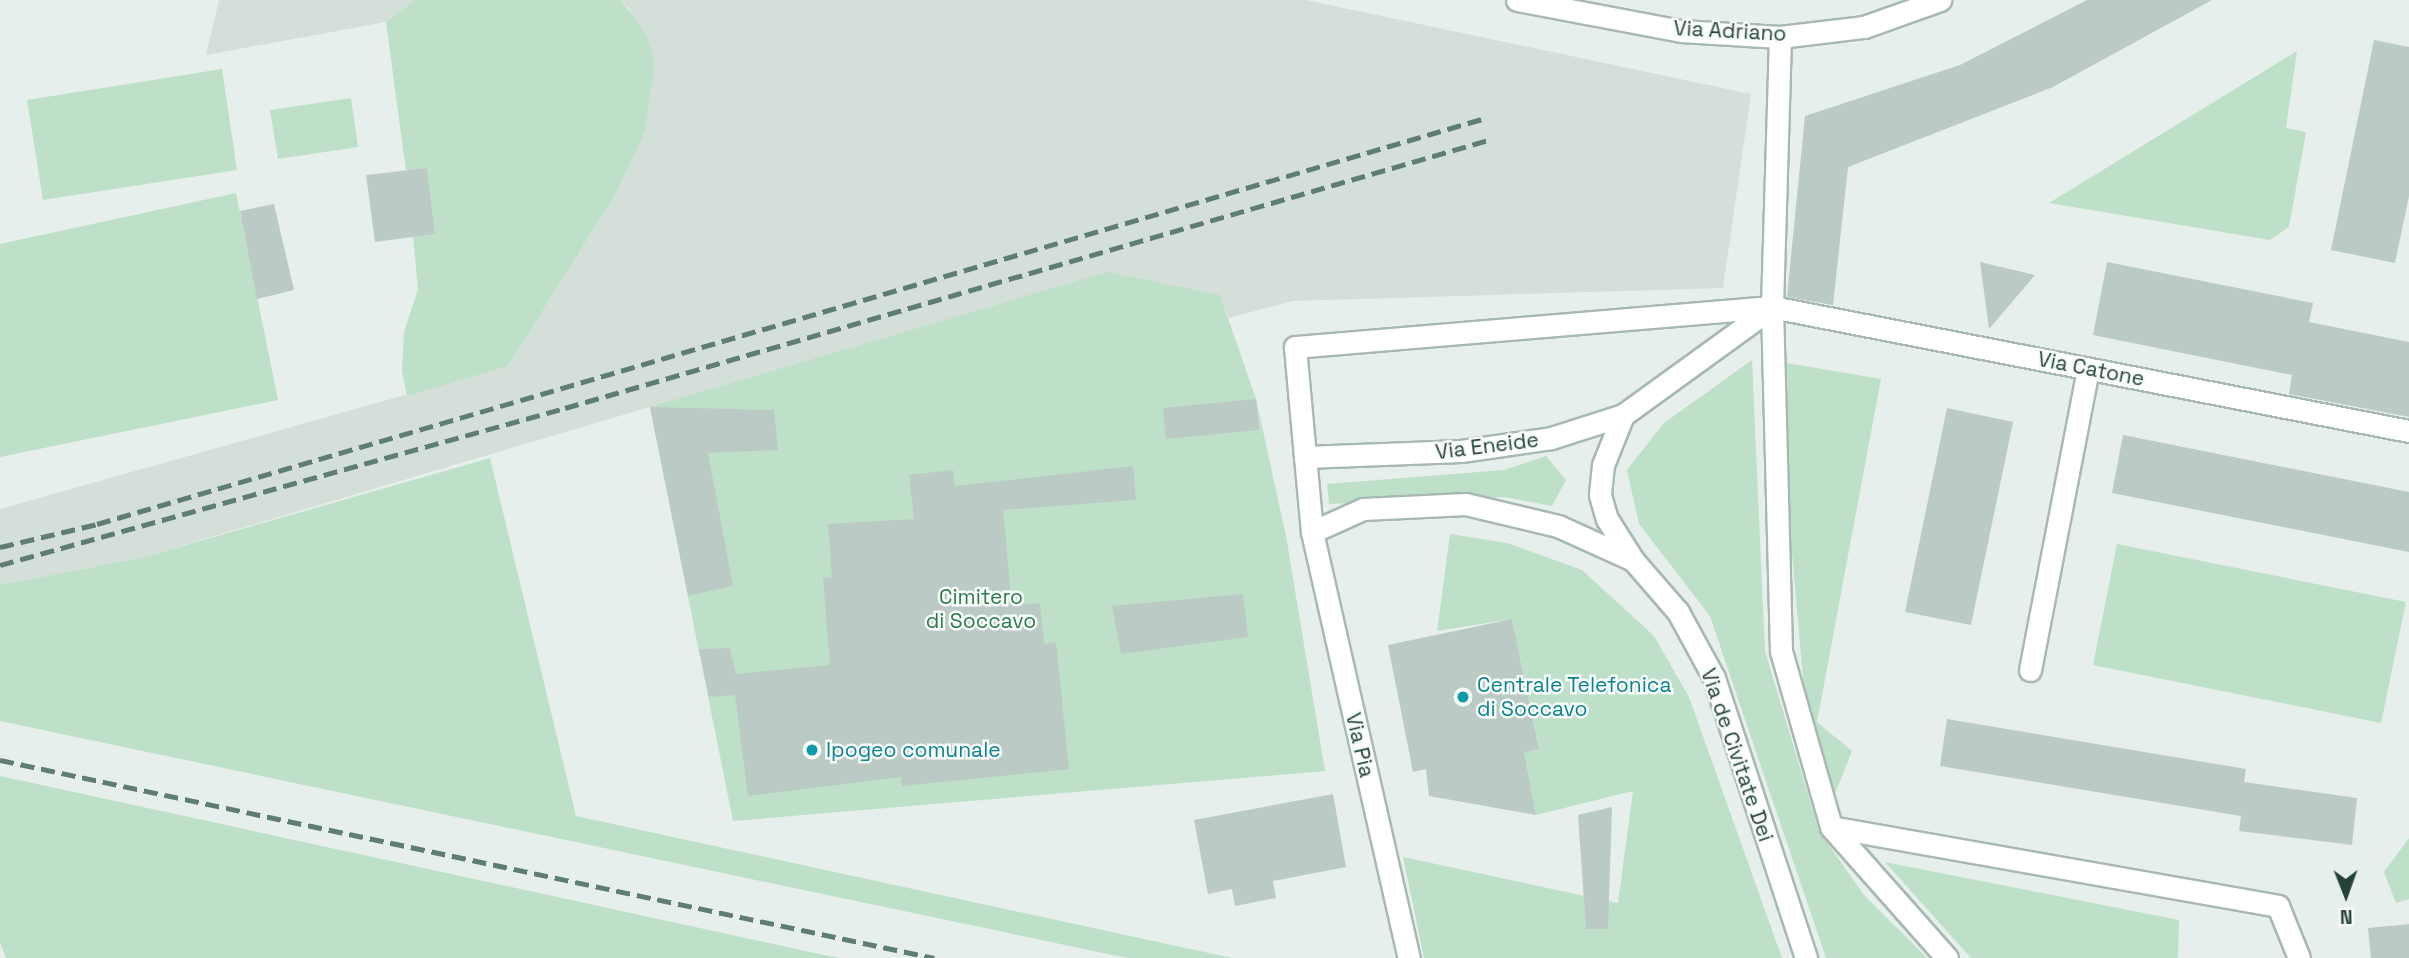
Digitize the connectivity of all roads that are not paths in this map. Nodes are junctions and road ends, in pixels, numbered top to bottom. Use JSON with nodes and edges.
{"nodes":[{"id":1,"x":1517,"y":0,"type":"edge"},
{"id":2,"x":1940,"y":0,"type":"edge"},
{"id":3,"x":1780,"y":37,"type":"junction"},
{"id":4,"x":1772,"y":307,"type":"junction"},
{"id":5,"x":2088,"y":369,"type":"junction"},
{"id":6,"x":1623,"y":415,"type":"junction"},
{"id":7,"x":2409,"y":431,"type":"edge"},
{"id":8,"x":1305,"y":457,"type":"junction"},
{"id":9,"x":1312,"y":533,"type":"junction"},
{"id":10,"x":1633,"y":560,"type":"junction"},
{"id":11,"x":2030,"y":670,"type":"dead end"},
{"id":12,"x":1831,"y":827,"type":"junction"},
{"id":13,"x":1409,"y":958,"type":"edge"},
{"id":14,"x":1806,"y":958,"type":"edge"},
{"id":15,"x":1947,"y":958,"type":"edge"},
{"id":16,"x":2299,"y":958,"type":"edge"}],
"edges":[{"from":1,"to":3,"type":"street","name":"Via Adriano"},
{"from":2,"to":3,"type":"street","name":"Via Adriano"},
{"from":3,"to":4,"type":"street"},
{"from":4,"to":5,"type":"street","name":"Via Catone"},
{"from":4,"to":6,"type":"street","name":"Via Eneide"},
{"from":4,"to":8,"type":"street","name":"Via Catone"},
{"from":4,"to":12,"type":"street"},
{"from":5,"to":7,"type":"street","name":"Via Catone"},
{"from":5,"to":11,"type":"street"},
{"from":6,"to":8,"type":"street","name":"Via Eneide"},
{"from":6,"to":10,"type":"street","name":"Via de Civitate Dei"},
{"from":8,"to":9,"type":"street"},
{"from":9,"to":10,"type":"street"},
{"from":9,"to":13,"type":"street","name":"Via Pia"},
{"from":10,"to":14,"type":"street","name":"Via de Civitate Dei"},
{"from":12,"to":15,"type":"street"},
{"from":12,"to":16,"type":"street"}]}
